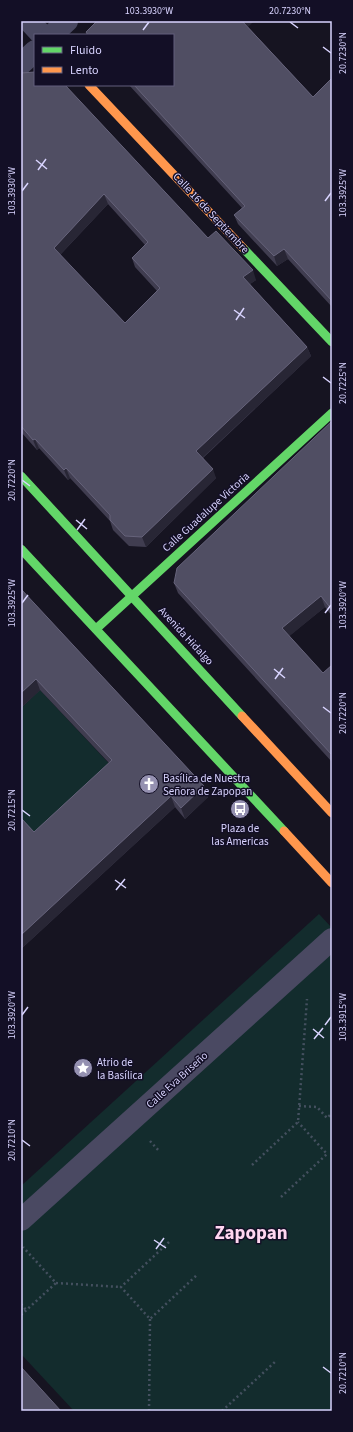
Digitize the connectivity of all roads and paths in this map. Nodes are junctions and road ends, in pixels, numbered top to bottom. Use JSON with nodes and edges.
{"nodes":[{"id":1,"x":29,"y":21,"type":"edge"},
{"id":2,"x":67,"y":21,"type":"edge"},
{"id":3,"x":41,"y":34,"type":"edge"},
{"id":4,"x":53,"y":34,"type":"edge"},
{"id":5,"x":34,"y":52,"type":"edge"},
{"id":6,"x":21,"y":64,"type":"edge"},
{"id":7,"x":91,"y":86,"type":"edge"},
{"id":8,"x":332,"y":342,"type":"edge"},
{"id":9,"x":332,"y":413,"type":"edge"},
{"id":10,"x":21,"y":476,"type":"edge"},
{"id":11,"x":21,"y":549,"type":"edge"},
{"id":12,"x":132,"y":596,"type":"junction"},
{"id":13,"x":96,"y":629,"type":"junction"},
{"id":14,"x":332,"y":813,"type":"edge"},
{"id":15,"x":332,"y":883,"type":"edge"},
{"id":16,"x":332,"y":939,"type":"edge"},
{"id":17,"x":310,"y":959,"type":"junction"},
{"id":18,"x":299,"y":1106,"type":"junction"},
{"id":19,"x":332,"y":1113,"type":"edge"},
{"id":20,"x":298,"y":1122,"type":"junction"},
{"id":21,"x":327,"y":1154,"type":"junction"},
{"id":22,"x":332,"y":1154,"type":"edge"},
{"id":23,"x":252,"y":1165,"type":"dead end"},
{"id":24,"x":281,"y":1197,"type":"dead end"},
{"id":25,"x":21,"y":1220,"type":"edge"},
{"id":26,"x":169,"y":1242,"type":"dead end"},
{"id":27,"x":21,"y":1245,"type":"edge"},
{"id":28,"x":198,"y":1274,"type":"dead end"},
{"id":29,"x":56,"y":1284,"type":"junction"},
{"id":30,"x":121,"y":1287,"type":"junction"},
{"id":31,"x":21,"y":1304,"type":"edge"},
{"id":32,"x":26,"y":1310,"type":"junction"},
{"id":33,"x":21,"y":1315,"type":"edge"},
{"id":34,"x":150,"y":1318,"type":"junction"},
{"id":35,"x":277,"y":1360,"type":"dead end"},
{"id":36,"x":149,"y":1411,"type":"edge"},
{"id":37,"x":222,"y":1411,"type":"edge"}],
"edges":[{"from":1,"to":3,"type":"street"},
{"from":2,"to":4,"type":"street"},
{"from":5,"to":6,"type":"street"},
{"from":7,"to":8,"type":"main road","name":"Calle 16 de Septiembre"},
{"from":9,"to":12,"type":"main road","name":"Calle Guadalupe Victoria"},
{"from":10,"to":12,"type":"main road","name":"Avenida Hidalgo"},
{"from":11,"to":13,"type":"main road"},
{"from":12,"to":13,"type":"main road","name":"Calle Guadalupe Victoria"},
{"from":12,"to":14,"type":"main road","name":"Avenida Hidalgo"},
{"from":13,"to":15,"type":"main road"},
{"from":16,"to":17,"type":"street","name":"Calle Eva Briseño"},
{"from":17,"to":18,"type":"path"},
{"from":17,"to":25,"type":"street","name":"Calle Eva Briseño"},
{"from":18,"to":19,"type":"path"},
{"from":18,"to":20,"type":"path"},
{"from":20,"to":21,"type":"path"},
{"from":20,"to":23,"type":"path"},
{"from":21,"to":22,"type":"path"},
{"from":21,"to":24,"type":"path"},
{"from":26,"to":30,"type":"path"},
{"from":27,"to":29,"type":"path"},
{"from":28,"to":34,"type":"path"},
{"from":29,"to":30,"type":"path"},
{"from":29,"to":32,"type":"path"},
{"from":30,"to":34,"type":"path"},
{"from":31,"to":32,"type":"path"},
{"from":32,"to":33,"type":"path"},
{"from":34,"to":36,"type":"path"},
{"from":35,"to":37,"type":"path"}]}
